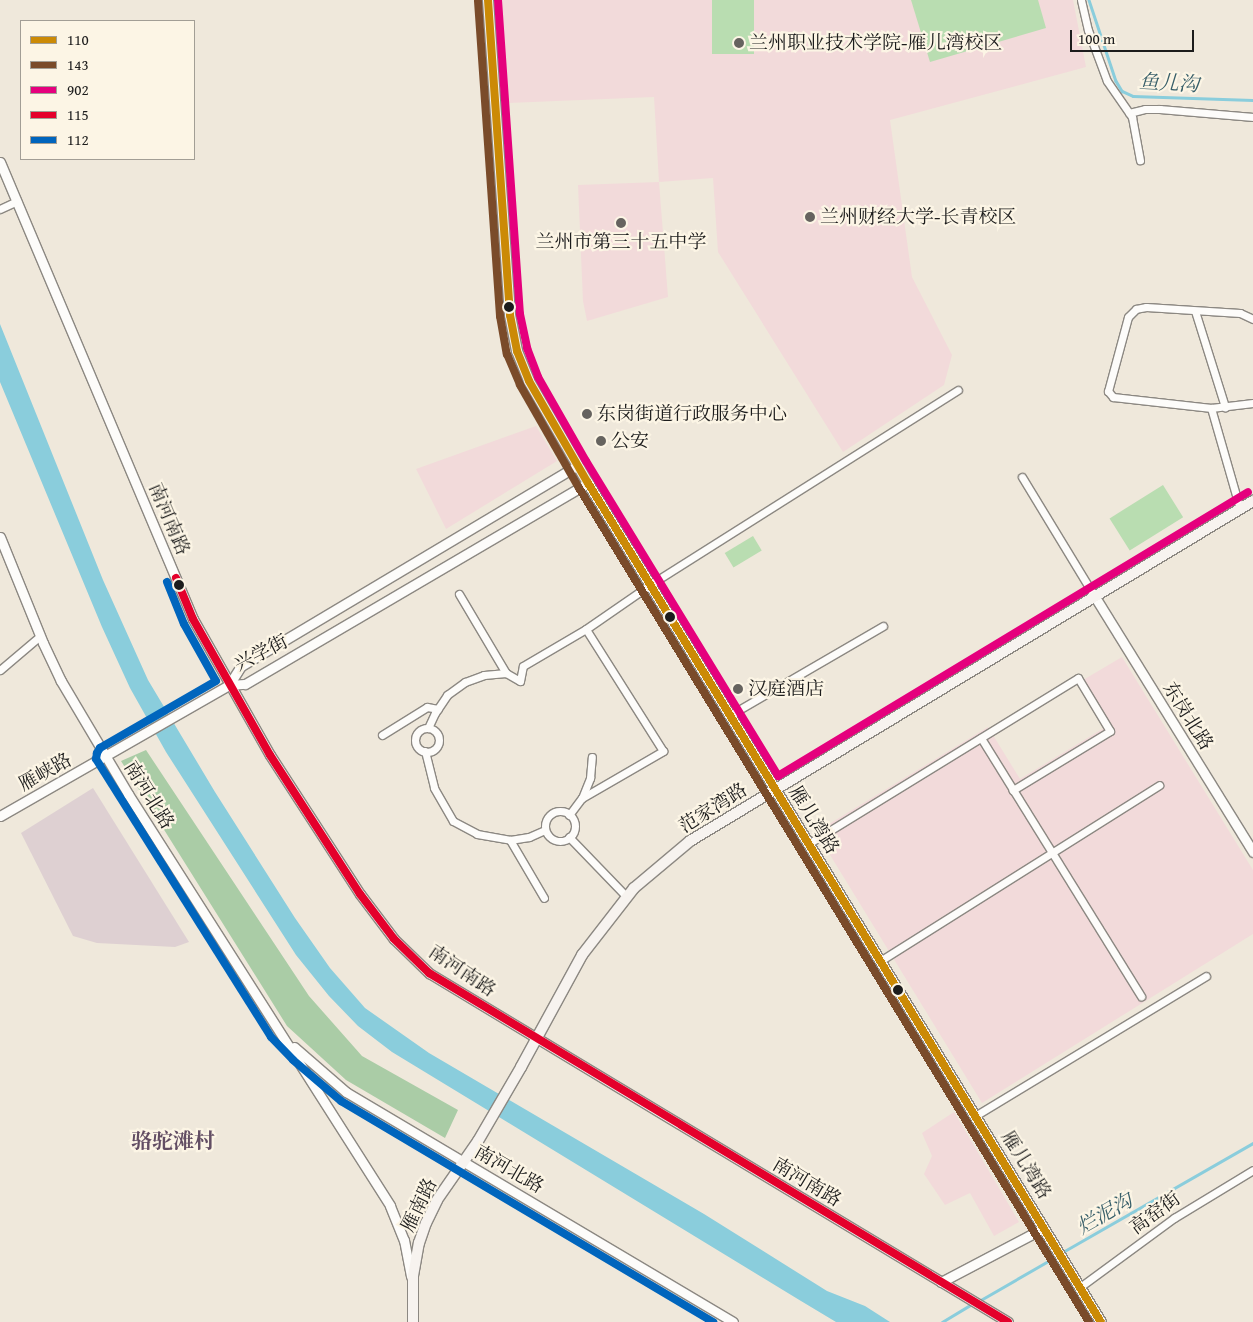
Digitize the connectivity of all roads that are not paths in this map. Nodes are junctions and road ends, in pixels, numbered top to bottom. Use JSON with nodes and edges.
{"nodes":[{"id":1,"x":488,"y":0,"type":"edge"},
{"id":2,"x":1081,"y":0,"type":"edge"},
{"id":3,"x":1129,"y":113,"type":"junction"},
{"id":4,"x":1253,"y":116,"type":"edge"},
{"id":5,"x":1140,"y":160,"type":"dead end"},
{"id":6,"x":0,"y":162,"type":"edge"},
{"id":7,"x":18,"y":201,"type":"junction"},
{"id":8,"x":0,"y":209,"type":"edge"},
{"id":9,"x":1196,"y":311,"type":"junction"},
{"id":10,"x":1253,"y":319,"type":"edge"},
{"id":11,"x":958,"y":390,"type":"dead end"},
{"id":12,"x":1253,"y":403,"type":"edge"},
{"id":13,"x":1225,"y":407,"type":"junction"},
{"id":14,"x":1211,"y":408,"type":"junction"},
{"id":15,"x":577,"y":466,"type":"junction"},
{"id":16,"x":1022,"y":477,"type":"dead end"},
{"id":17,"x":588,"y":483,"type":"junction"},
{"id":18,"x":1253,"y":501,"type":"edge"},
{"id":19,"x":1240,"y":509,"type":"junction"},
{"id":20,"x":0,"y":537,"type":"edge"},
{"id":21,"x":651,"y":584,"type":"junction"},
{"id":22,"x":459,"y":594,"type":"dead end"},
{"id":23,"x":1095,"y":597,"type":"junction"},
{"id":24,"x":883,"y":626,"type":"dead end"},
{"id":25,"x":586,"y":629,"type":"junction"},
{"id":26,"x":40,"y":636,"type":"junction"},
{"id":27,"x":0,"y":670,"type":"edge"},
{"id":28,"x":506,"y":673,"type":"junction"},
{"id":29,"x":228,"y":684,"type":"junction"},
{"id":30,"x":438,"y":709,"type":"junction"},
{"id":31,"x":730,"y":715,"type":"junction"},
{"id":32,"x":428,"y":728,"type":"junction"},
{"id":33,"x":382,"y":735,"type":"dead end"},
{"id":34,"x":981,"y":738,"type":"junction"},
{"id":35,"x":425,"y":751,"type":"junction"},
{"id":36,"x":106,"y":756,"type":"junction"},
{"id":37,"x":592,"y":757,"type":"dead end"},
{"id":38,"x":1159,"y":785,"type":"dead end"},
{"id":39,"x":775,"y":790,"type":"junction"},
{"id":40,"x":1013,"y":790,"type":"junction"},
{"id":41,"x":582,"y":798,"type":"junction"},
{"id":42,"x":569,"y":815,"type":"junction"},
{"id":43,"x":0,"y":816,"type":"edge"},
{"id":44,"x":546,"y":830,"type":"junction"},
{"id":45,"x":569,"y":837,"type":"junction"},
{"id":46,"x":510,"y":840,"type":"junction"},
{"id":47,"x":808,"y":844,"type":"junction"},
{"id":48,"x":1052,"y":852,"type":"junction"},
{"id":49,"x":1253,"y":852,"type":"edge"},
{"id":50,"x":627,"y":897,"type":"junction"},
{"id":51,"x":544,"y":898,"type":"dead end"},
{"id":52,"x":880,"y":961,"type":"junction"},
{"id":53,"x":1206,"y":976,"type":"dead end"},
{"id":54,"x":1141,"y":996,"type":"dead end"},
{"id":55,"x":280,"y":1031,"type":"junction"},
{"id":56,"x":537,"y":1038,"type":"junction"},
{"id":57,"x":521,"y":1067,"type":"joint"},
{"id":58,"x":975,"y":1116,"type":"junction"},
{"id":59,"x":464,"y":1161,"type":"junction"},
{"id":60,"x":1253,"y":1170,"type":"edge"},
{"id":61,"x":1046,"y":1231,"type":"junction"},
{"id":62,"x":944,"y":1284,"type":"junction"},
{"id":63,"x":413,"y":1286,"type":"junction"},
{"id":64,"x":1080,"y":1287,"type":"junction"},
{"id":65,"x":413,"y":1322,"type":"edge"},
{"id":66,"x":733,"y":1322,"type":"edge"},
{"id":67,"x":1008,"y":1322,"type":"edge"},
{"id":68,"x":1101,"y":1322,"type":"edge"}],
"edges":[{"from":1,"to":15,"type":"main road","name":"雁儿湾路"},
{"from":2,"to":3,"type":"street"},
{"from":3,"to":4,"type":"street"},
{"from":3,"to":5,"type":"street"},
{"from":6,"to":7,"type":"street","name":"南河南路"},
{"from":7,"to":8,"type":"street"},
{"from":7,"to":29,"type":"street","name":"南河南路"},
{"from":9,"to":10,"type":"street"},
{"from":9,"to":13,"type":"street"},
{"from":9,"to":14,"type":"street"},
{"from":11,"to":21,"type":"street"},
{"from":12,"to":13,"type":"street"},
{"from":13,"to":14,"type":"street"},
{"from":14,"to":19,"type":"street"},
{"from":15,"to":17,"type":"main road","name":"雁儿湾路"},
{"from":15,"to":29,"type":"street","name":"兴学街"},
{"from":16,"to":23,"type":"street"},
{"from":17,"to":21,"type":"main road","name":"雁儿湾路"},
{"from":17,"to":29,"type":"street","name":"兴学街"},
{"from":18,"to":19,"type":"main road","name":"范家湾路"},
{"from":19,"to":23,"type":"main road","name":"范家湾路"},
{"from":20,"to":26,"type":"street","name":"南河北路"},
{"from":21,"to":25,"type":"street"},
{"from":21,"to":31,"type":"main road","name":"雁儿湾路"},
{"from":22,"to":28,"type":"street"},
{"from":23,"to":39,"type":"main road","name":"范家湾路"},
{"from":23,"to":49,"type":"street","name":"东岗北路"},
{"from":24,"to":31,"type":"street"},
{"from":25,"to":28,"type":"street"},
{"from":25,"to":41,"type":"street"},
{"from":26,"to":27,"type":"street"},
{"from":26,"to":36,"type":"street","name":"南河北路"},
{"from":28,"to":30,"type":"street"},
{"from":29,"to":36,"type":"street","name":"雁峡路"},
{"from":29,"to":56,"type":"street","name":"南河南路"},
{"from":30,"to":32,"type":"street"},
{"from":30,"to":33,"type":"street"},
{"from":31,"to":39,"type":"main road","name":"雁儿湾路"},
{"from":32,"to":35,"type":"street"},
{"from":32,"to":35,"type":"street"},
{"from":34,"to":40,"type":"street"},
{"from":34,"to":40,"type":"street"},
{"from":34,"to":47,"type":"street"},
{"from":35,"to":46,"type":"street"},
{"from":36,"to":43,"type":"street","name":"雁峡路"},
{"from":36,"to":55,"type":"street","name":"南河北路"},
{"from":37,"to":41,"type":"street"},
{"from":38,"to":48,"type":"street"},
{"from":39,"to":47,"type":"main road","name":"雁儿湾路"},
{"from":39,"to":50,"type":"main road","name":"范家湾路"},
{"from":40,"to":48,"type":"street"},
{"from":41,"to":42,"type":"street"},
{"from":42,"to":44,"type":"street"},
{"from":42,"to":45,"type":"street"},
{"from":44,"to":45,"type":"street"},
{"from":44,"to":46,"type":"street"},
{"from":45,"to":50,"type":"street"},
{"from":46,"to":51,"type":"street"},
{"from":47,"to":52,"type":"main road","name":"雁儿湾路"},
{"from":48,"to":52,"type":"street"},
{"from":48,"to":54,"type":"street"},
{"from":50,"to":56,"type":"main road","name":"范家湾路"},
{"from":52,"to":58,"type":"main road","name":"雁儿湾路"},
{"from":53,"to":58,"type":"street"},
{"from":55,"to":59,"type":"street","name":"南河北路"},
{"from":55,"to":63,"type":"street","name":"南河北路"},
{"from":56,"to":57,"type":"main road","name":"范家湾路"},
{"from":56,"to":62,"type":"street","name":"南河南路"},
{"from":57,"to":59,"type":"main road","name":"雁南路"},
{"from":58,"to":61,"type":"main road","name":"雁儿湾路"},
{"from":59,"to":63,"type":"main road","name":"雁南路"},
{"from":59,"to":66,"type":"street","name":"南河北路"},
{"from":60,"to":64,"type":"street","name":"高窑街"},
{"from":61,"to":62,"type":"street"},
{"from":61,"to":64,"type":"main road","name":"雁儿湾路"},
{"from":62,"to":67,"type":"street","name":"南河南路"},
{"from":63,"to":65,"type":"main road","name":"雁南路"},
{"from":64,"to":68,"type":"main road","name":"雁儿湾路"}]}
